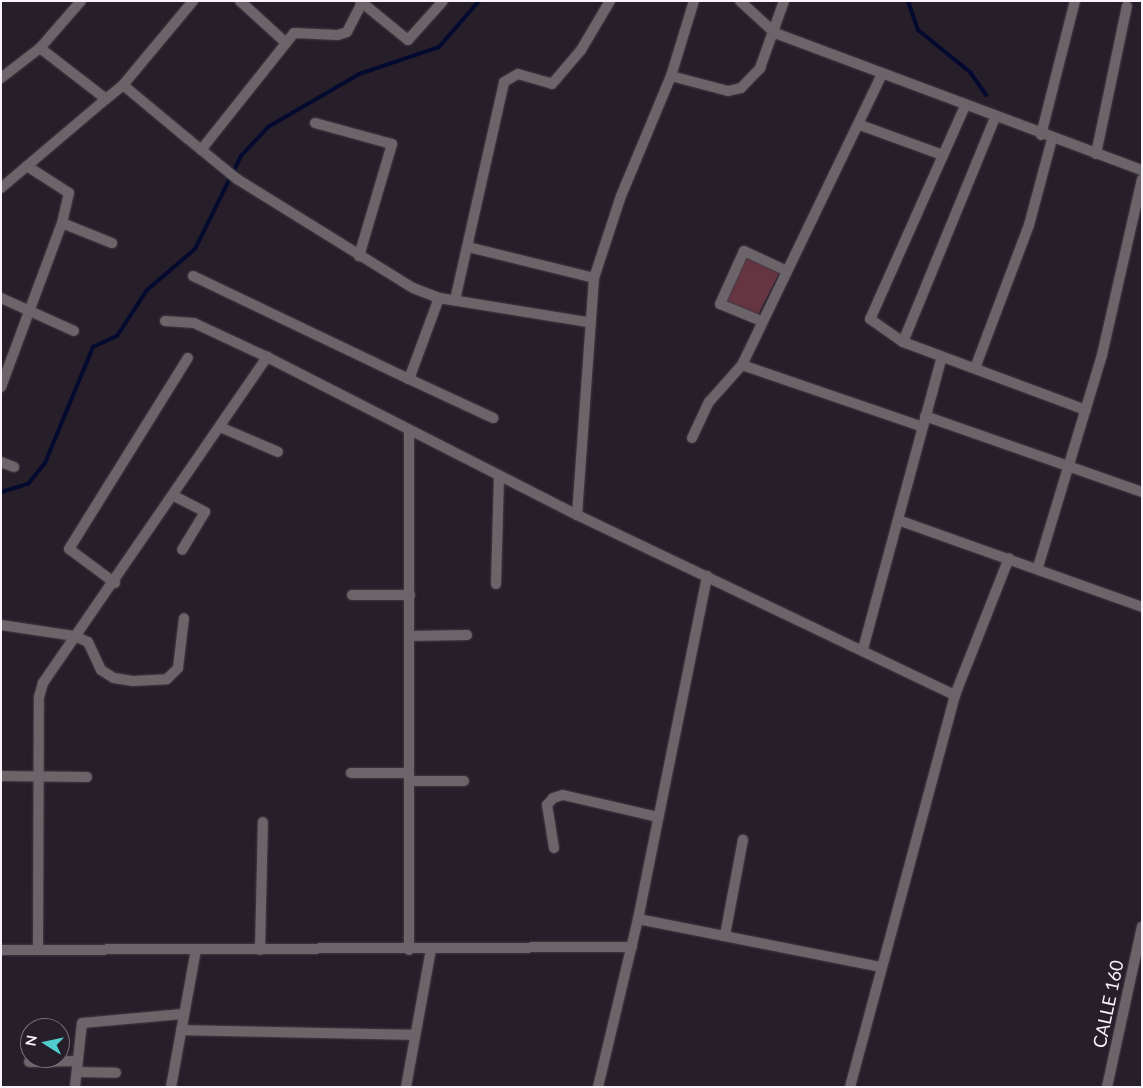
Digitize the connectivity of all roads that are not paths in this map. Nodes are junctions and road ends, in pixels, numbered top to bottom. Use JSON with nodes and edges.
{"nodes":[{"id":1,"x":81,"y":1,"type":"edge"},
{"id":2,"x":193,"y":1,"type":"edge"},
{"id":3,"x":240,"y":1,"type":"edge"},
{"id":4,"x":443,"y":1,"type":"edge"},
{"id":5,"x":610,"y":1,"type":"edge"},
{"id":6,"x":694,"y":1,"type":"edge"},
{"id":7,"x":740,"y":1,"type":"edge"},
{"id":8,"x":784,"y":1,"type":"edge"},
{"id":9,"x":1075,"y":1,"type":"edge"},
{"id":10,"x":361,"y":2,"type":"edge"},
{"id":11,"x":1127,"y":6,"type":"dead end"},
{"id":12,"x":775,"y":33,"type":"junction"},
{"id":13,"x":286,"y":43,"type":"junction"},
{"id":14,"x":40,"y":48,"type":"junction"},
{"id":15,"x":671,"y":76,"type":"junction"},
{"id":16,"x":881,"y":76,"type":"junction"},
{"id":17,"x":1,"y":78,"type":"edge"},
{"id":18,"x":123,"y":85,"type":"junction"},
{"id":19,"x":106,"y":99,"type":"junction"},
{"id":20,"x":964,"y":106,"type":"junction"},
{"id":21,"x":995,"y":118,"type":"junction"},
{"id":22,"x":315,"y":123,"type":"dead end"},
{"id":23,"x":860,"y":125,"type":"junction"},
{"id":24,"x":1041,"y":135,"type":"junction"},
{"id":25,"x":1052,"y":139,"type":"junction"},
{"id":26,"x":201,"y":150,"type":"junction"},
{"id":27,"x":1096,"y":154,"type":"junction"},
{"id":28,"x":943,"y":155,"type":"junction"},
{"id":29,"x":27,"y":166,"type":"junction"},
{"id":30,"x":1142,"y":170,"type":"edge"},
{"id":31,"x":1142,"y":179,"type":"edge"},
{"id":32,"x":1,"y":188,"type":"edge"},
{"id":33,"x":62,"y":222,"type":"junction"},
{"id":34,"x":112,"y":243,"type":"dead end"},
{"id":35,"x":468,"y":247,"type":"junction"},
{"id":36,"x":359,"y":256,"type":"junction"},
{"id":37,"x":785,"y":270,"type":"junction"},
{"id":38,"x":193,"y":276,"type":"dead end"},
{"id":39,"x":594,"y":278,"type":"junction"},
{"id":40,"x":1,"y":298,"type":"edge"},
{"id":41,"x":440,"y":298,"type":"junction"},
{"id":42,"x":455,"y":300,"type":"junction"},
{"id":43,"x":30,"y":311,"type":"junction"},
{"id":44,"x":165,"y":321,"type":"dead end"},
{"id":45,"x":761,"y":321,"type":"junction"},
{"id":46,"x":588,"y":322,"type":"junction"},
{"id":47,"x":74,"y":331,"type":"dead end"},
{"id":48,"x":903,"y":342,"type":"junction"},
{"id":49,"x":267,"y":357,"type":"junction"},
{"id":50,"x":942,"y":357,"type":"junction"},
{"id":51,"x":188,"y":358,"type":"dead end"},
{"id":52,"x":742,"y":365,"type":"junction"},
{"id":53,"x":975,"y":368,"type":"junction"},
{"id":54,"x":409,"y":379,"type":"junction"},
{"id":55,"x":1,"y":387,"type":"edge"},
{"id":56,"x":1086,"y":410,"type":"junction"},
{"id":57,"x":925,"y":416,"type":"junction"},
{"id":58,"x":493,"y":418,"type":"dead end"},
{"id":59,"x":923,"y":426,"type":"junction"},
{"id":60,"x":220,"y":427,"type":"junction"},
{"id":61,"x":409,"y":432,"type":"junction"},
{"id":62,"x":692,"y":438,"type":"dead end"},
{"id":63,"x":278,"y":452,"type":"dead end"},
{"id":64,"x":1,"y":462,"type":"edge"},
{"id":65,"x":14,"y":467,"type":"dead end"},
{"id":66,"x":1068,"y":468,"type":"junction"},
{"id":67,"x":499,"y":477,"type":"junction"},
{"id":68,"x":1142,"y":492,"type":"edge"},
{"id":69,"x":174,"y":496,"type":"junction"},
{"id":70,"x":576,"y":515,"type":"junction"},
{"id":71,"x":898,"y":520,"type":"junction"},
{"id":72,"x":182,"y":550,"type":"dead end"},
{"id":73,"x":1009,"y":558,"type":"junction"},
{"id":74,"x":1038,"y":567,"type":"junction"},
{"id":75,"x":707,"y":576,"type":"junction"},
{"id":76,"x":115,"y":583,"type":"junction"},
{"id":77,"x":496,"y":584,"type":"dead end"},
{"id":78,"x":352,"y":595,"type":"dead end"},
{"id":79,"x":410,"y":595,"type":"junction"},
{"id":80,"x":1142,"y":607,"type":"edge"},
{"id":81,"x":184,"y":618,"type":"dead end"},
{"id":82,"x":1,"y":625,"type":"edge"},
{"id":83,"x":467,"y":635,"type":"dead end"},
{"id":84,"x":75,"y":636,"type":"junction"},
{"id":85,"x":410,"y":636,"type":"junction"},
{"id":86,"x":863,"y":648,"type":"junction"},
{"id":87,"x":956,"y":694,"type":"junction"},
{"id":88,"x":351,"y":773,"type":"dead end"},
{"id":89,"x":1,"y":776,"type":"edge"},
{"id":90,"x":38,"y":777,"type":"junction"},
{"id":91,"x":87,"y":777,"type":"dead end"},
{"id":92,"x":410,"y":777,"type":"junction"},
{"id":93,"x":464,"y":781,"type":"dead end"},
{"id":94,"x":658,"y":817,"type":"junction"},
{"id":95,"x":263,"y":822,"type":"dead end"},
{"id":96,"x":743,"y":840,"type":"dead end"},
{"id":97,"x":554,"y":848,"type":"dead end"},
{"id":98,"x":638,"y":919,"type":"junction"},
{"id":99,"x":1142,"y":928,"type":"edge"},
{"id":100,"x":725,"y":935,"type":"junction"},
{"id":101,"x":632,"y":947,"type":"junction"},
{"id":102,"x":1,"y":950,"type":"edge"},
{"id":103,"x":38,"y":950,"type":"junction"},
{"id":104,"x":196,"y":950,"type":"junction"},
{"id":105,"x":260,"y":950,"type":"junction"},
{"id":106,"x":410,"y":950,"type":"junction"},
{"id":107,"x":431,"y":950,"type":"junction"},
{"id":108,"x":880,"y":967,"type":"junction"},
{"id":109,"x":183,"y":1014,"type":"junction"},
{"id":110,"x":181,"y":1030,"type":"junction"},
{"id":111,"x":415,"y":1035,"type":"junction"},
{"id":112,"x":70,"y":1066,"type":"edge"},
{"id":113,"x":77,"y":1067,"type":"junction"},
{"id":114,"x":116,"y":1073,"type":"dead end"},
{"id":115,"x":75,"y":1087,"type":"edge"},
{"id":116,"x":171,"y":1087,"type":"edge"},
{"id":117,"x":406,"y":1087,"type":"edge"},
{"id":118,"x":598,"y":1087,"type":"edge"},
{"id":119,"x":850,"y":1087,"type":"edge"},
{"id":120,"x":1107,"y":1087,"type":"edge"}],
"edges":[{"from":1,"to":14,"type":"street"},
{"from":2,"to":18,"type":"street"},
{"from":3,"to":13,"type":"street"},
{"from":4,"to":10,"type":"street"},
{"from":5,"to":35,"type":"street"},
{"from":6,"to":15,"type":"street"},
{"from":7,"to":12,"type":"street"},
{"from":8,"to":12,"type":"street"},
{"from":9,"to":24,"type":"street"},
{"from":10,"to":13,"type":"street"},
{"from":11,"to":27,"type":"street"},
{"from":12,"to":15,"type":"street"},
{"from":12,"to":16,"type":"street"},
{"from":13,"to":26,"type":"street"},
{"from":14,"to":17,"type":"street"},
{"from":14,"to":19,"type":"street"},
{"from":15,"to":39,"type":"street"},
{"from":16,"to":20,"type":"street"},
{"from":16,"to":23,"type":"street"},
{"from":18,"to":19,"type":"street"},
{"from":18,"to":26,"type":"street"},
{"from":19,"to":29,"type":"street"},
{"from":20,"to":21,"type":"street"},
{"from":20,"to":28,"type":"street"},
{"from":21,"to":24,"type":"street"},
{"from":21,"to":48,"type":"street"},
{"from":22,"to":36,"type":"street"},
{"from":23,"to":28,"type":"street"},
{"from":23,"to":37,"type":"street"},
{"from":24,"to":25,"type":"street"},
{"from":25,"to":27,"type":"street"},
{"from":25,"to":53,"type":"street"},
{"from":26,"to":36,"type":"street"},
{"from":27,"to":30,"type":"street"},
{"from":28,"to":48,"type":"street"},
{"from":29,"to":32,"type":"street"},
{"from":29,"to":33,"type":"street"},
{"from":31,"to":56,"type":"street"},
{"from":33,"to":34,"type":"street"},
{"from":33,"to":43,"type":"street"},
{"from":35,"to":39,"type":"street"},
{"from":35,"to":42,"type":"street"},
{"from":36,"to":41,"type":"street"},
{"from":37,"to":45,"type":"street"},
{"from":37,"to":45,"type":"street"},
{"from":38,"to":54,"type":"street"},
{"from":39,"to":46,"type":"street"},
{"from":40,"to":43,"type":"street"},
{"from":41,"to":42,"type":"street"},
{"from":41,"to":54,"type":"street"},
{"from":42,"to":46,"type":"street"},
{"from":43,"to":47,"type":"street"},
{"from":43,"to":55,"type":"street"},
{"from":44,"to":49,"type":"street"},
{"from":45,"to":52,"type":"street"},
{"from":46,"to":70,"type":"street"},
{"from":48,"to":50,"type":"street"},
{"from":49,"to":60,"type":"street"},
{"from":49,"to":61,"type":"street"},
{"from":50,"to":53,"type":"street"},
{"from":50,"to":57,"type":"street"},
{"from":51,"to":76,"type":"street"},
{"from":52,"to":59,"type":"street"},
{"from":52,"to":62,"type":"street"},
{"from":53,"to":56,"type":"street"},
{"from":54,"to":58,"type":"street"},
{"from":56,"to":66,"type":"street"},
{"from":57,"to":59,"type":"street"},
{"from":57,"to":66,"type":"street"},
{"from":59,"to":71,"type":"street"},
{"from":60,"to":63,"type":"street"},
{"from":60,"to":69,"type":"street"},
{"from":61,"to":67,"type":"street"},
{"from":61,"to":79,"type":"street"},
{"from":64,"to":65,"type":"street"},
{"from":66,"to":68,"type":"street"},
{"from":66,"to":74,"type":"street"},
{"from":67,"to":70,"type":"street"},
{"from":67,"to":77,"type":"street"},
{"from":69,"to":72,"type":"street"},
{"from":69,"to":76,"type":"street"},
{"from":70,"to":75,"type":"street"},
{"from":71,"to":73,"type":"street"},
{"from":71,"to":86,"type":"street"},
{"from":73,"to":74,"type":"street"},
{"from":73,"to":87,"type":"street"},
{"from":74,"to":80,"type":"street"},
{"from":75,"to":86,"type":"street"},
{"from":75,"to":94,"type":"street"},
{"from":76,"to":84,"type":"street"},
{"from":78,"to":79,"type":"street"},
{"from":79,"to":85,"type":"street"},
{"from":81,"to":84,"type":"street"},
{"from":82,"to":84,"type":"street"},
{"from":83,"to":85,"type":"street"},
{"from":84,"to":90,"type":"street"},
{"from":85,"to":92,"type":"street"},
{"from":86,"to":87,"type":"street"},
{"from":87,"to":108,"type":"street"},
{"from":88,"to":92,"type":"street"},
{"from":89,"to":90,"type":"street"},
{"from":90,"to":91,"type":"street"},
{"from":90,"to":103,"type":"street"},
{"from":92,"to":93,"type":"street"},
{"from":92,"to":106,"type":"street"},
{"from":94,"to":97,"type":"street"},
{"from":94,"to":98,"type":"street"},
{"from":95,"to":105,"type":"street"},
{"from":96,"to":100,"type":"street"},
{"from":98,"to":100,"type":"street"},
{"from":98,"to":101,"type":"street"},
{"from":99,"to":120,"type":"street","name":"CALLE 160"},
{"from":100,"to":108,"type":"street"},
{"from":101,"to":107,"type":"street"},
{"from":101,"to":118,"type":"street"},
{"from":102,"to":103,"type":"street"},
{"from":103,"to":104,"type":"street"},
{"from":104,"to":105,"type":"street"},
{"from":104,"to":109,"type":"street"},
{"from":105,"to":106,"type":"street"},
{"from":106,"to":107,"type":"street"},
{"from":107,"to":111,"type":"street"},
{"from":108,"to":119,"type":"street"},
{"from":109,"to":110,"type":"street"},
{"from":109,"to":113,"type":"street"},
{"from":110,"to":111,"type":"street"},
{"from":110,"to":116,"type":"street"},
{"from":111,"to":117,"type":"street"},
{"from":112,"to":113,"type":"street"},
{"from":113,"to":114,"type":"street"},
{"from":113,"to":115,"type":"street"}]}
